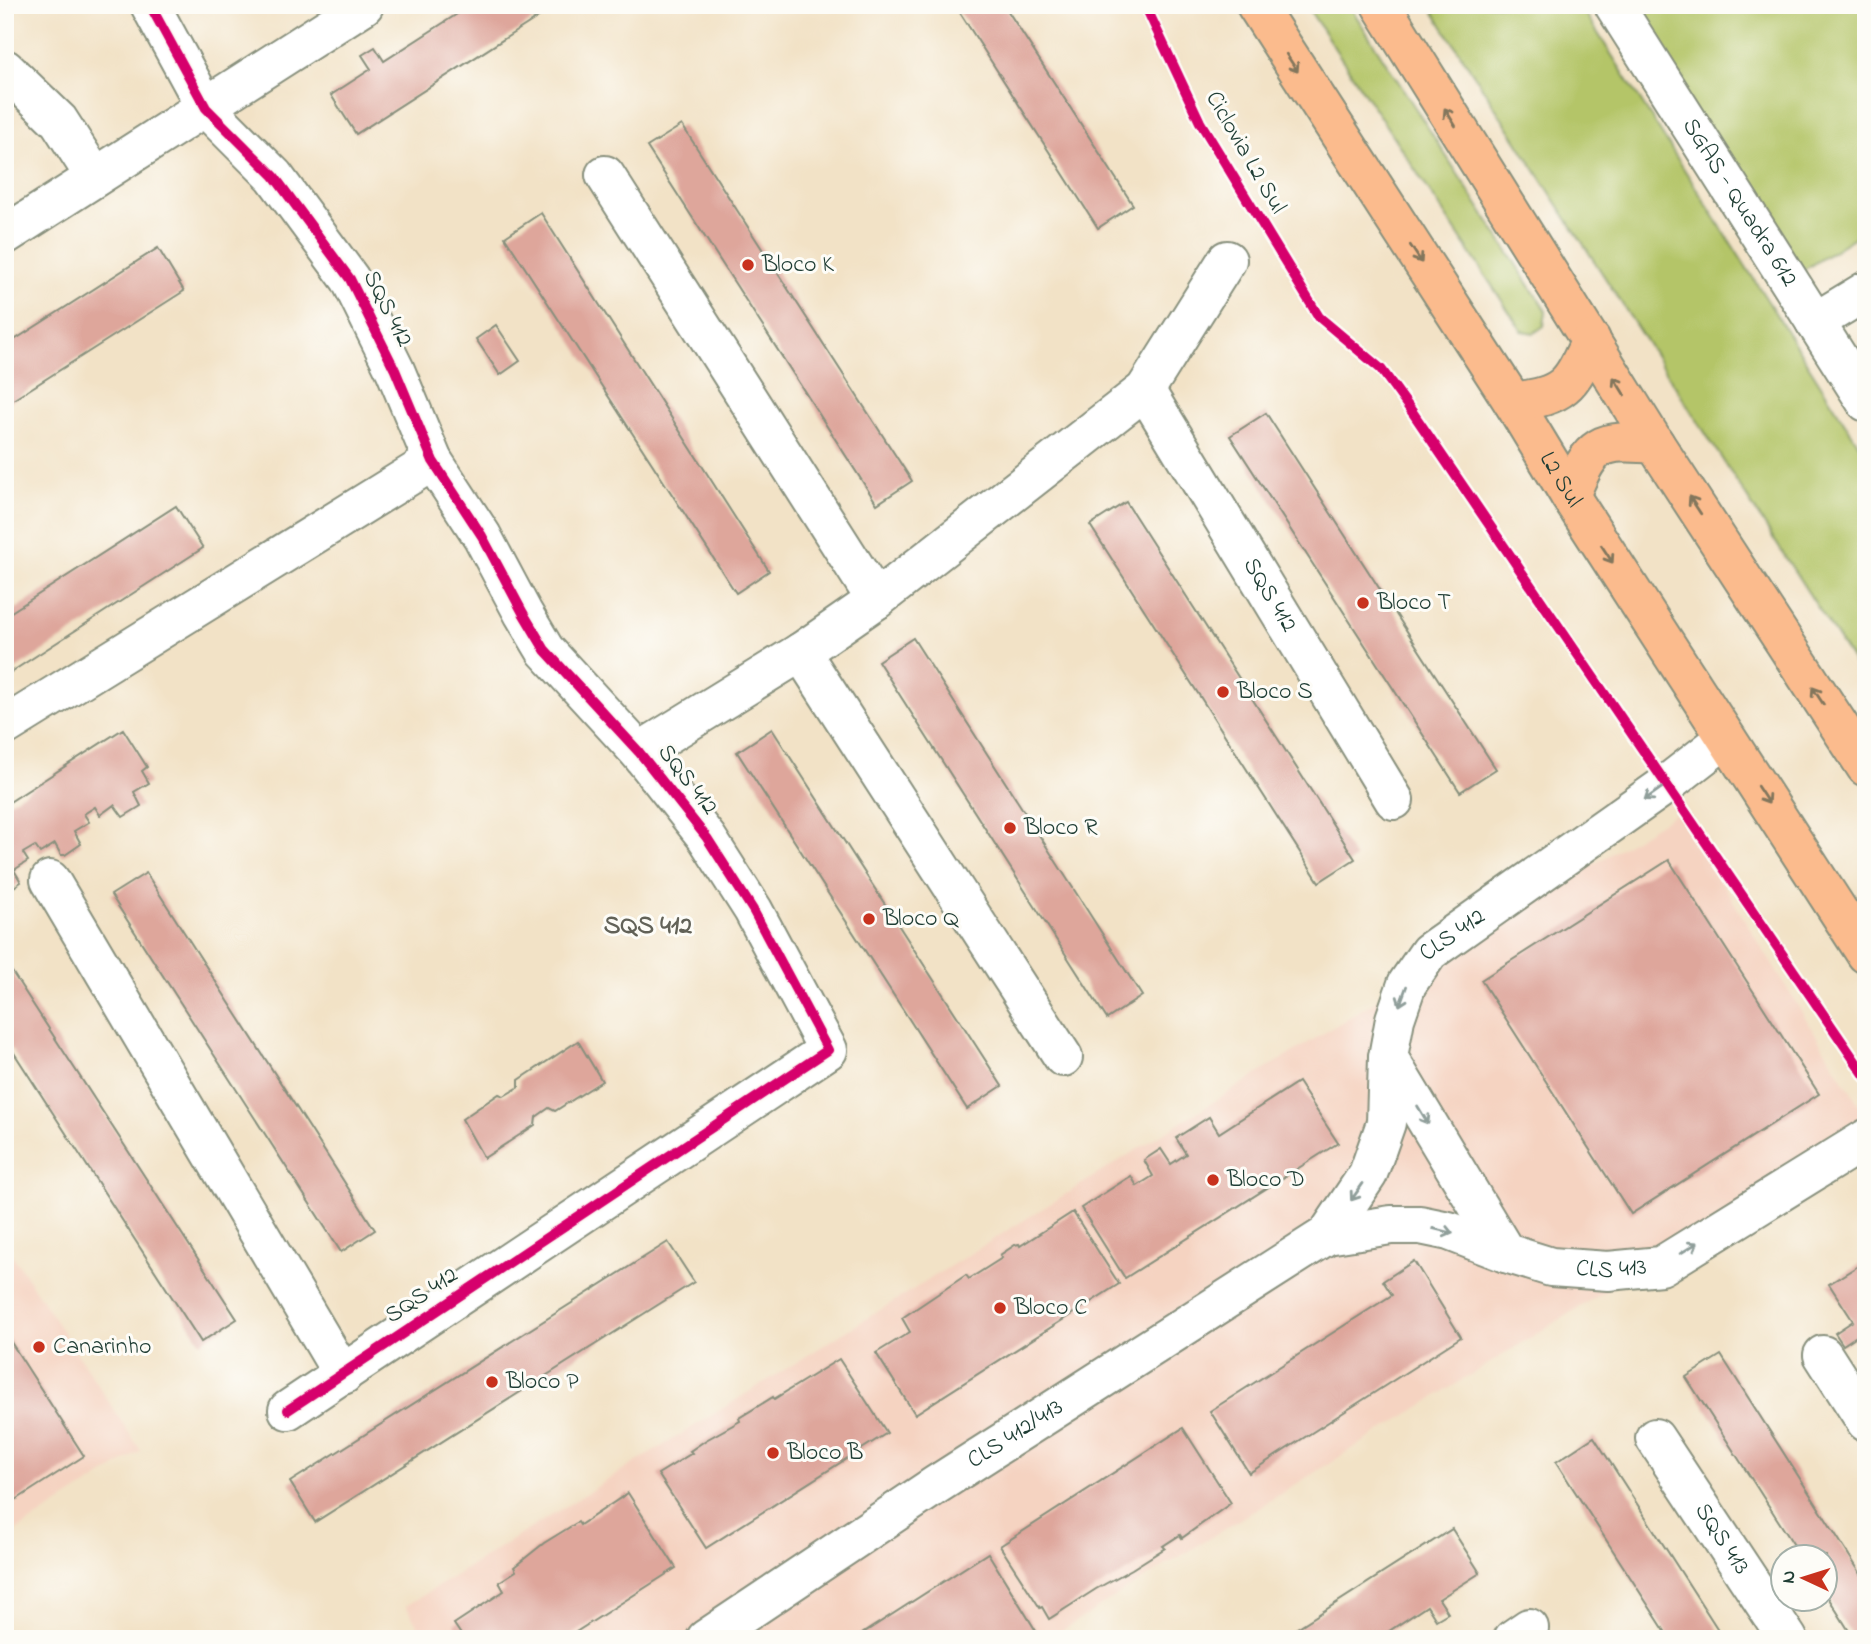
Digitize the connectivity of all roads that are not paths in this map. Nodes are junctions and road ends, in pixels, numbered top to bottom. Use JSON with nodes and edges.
{"nodes":[{"id":1,"x":150,"y":5,"type":"edge"},
{"id":2,"x":364,"y":5,"type":"edge"},
{"id":3,"x":1256,"y":5,"type":"edge"},
{"id":4,"x":1381,"y":5,"type":"edge"},
{"id":5,"x":1614,"y":5,"type":"edge"},
{"id":6,"x":5,"y":69,"type":"edge"},
{"id":7,"x":206,"y":108,"type":"junction"},
{"id":8,"x":605,"y":175,"type":"dead end"},
{"id":9,"x":95,"y":177,"type":"junction"},
{"id":10,"x":5,"y":234,"type":"edge"},
{"id":11,"x":1227,"y":260,"type":"dead end"},
{"id":12,"x":1866,"y":291,"type":"edge"},
{"id":13,"x":1815,"y":322,"type":"junction"},
{"id":14,"x":1591,"y":340,"type":"junction"},
{"id":15,"x":1145,"y":390,"type":"junction"},
{"id":16,"x":1513,"y":402,"type":"junction"},
{"id":17,"x":1866,"y":402,"type":"edge"},
{"id":18,"x":1656,"y":444,"type":"junction"},
{"id":19,"x":433,"y":461,"type":"junction"},
{"id":20,"x":1570,"y":496,"type":"junction"},
{"id":21,"x":876,"y":600,"type":"junction"},
{"id":22,"x":801,"y":652,"type":"junction"},
{"id":23,"x":5,"y":726,"type":"edge"},
{"id":24,"x":1726,"y":738,"type":"junction"},
{"id":25,"x":639,"y":752,"type":"junction"},
{"id":26,"x":1866,"y":767,"type":"edge"},
{"id":27,"x":1394,"y":800,"type":"dead end"},
{"id":28,"x":50,"y":880,"type":"dead end"},
{"id":29,"x":1866,"y":954,"type":"edge"},
{"id":30,"x":1388,"y":1057,"type":"junction"},
{"id":31,"x":1063,"y":1058,"type":"dead end"},
{"id":32,"x":1866,"y":1139,"type":"edge"},
{"id":33,"x":1327,"y":1235,"type":"junction"},
{"id":34,"x":1506,"y":1253,"type":"junction"},
{"id":35,"x":1823,"y":1355,"type":"dead end"},
{"id":36,"x":343,"y":1375,"type":"junction"},
{"id":37,"x":288,"y":1409,"type":"dead end"},
{"id":38,"x":1866,"y":1422,"type":"edge"},
{"id":39,"x":1655,"y":1438,"type":"dead end"},
{"id":40,"x":706,"y":1639,"type":"edge"},
{"id":41,"x":1788,"y":1639,"type":"edge"}],
"edges":[{"from":1,"to":7,"type":"street","name":"SQS 412"},
{"from":2,"to":7,"type":"street"},
{"from":3,"to":16,"type":"main road","name":"L2 Sul","one_way":true},
{"from":14,"to":4,"type":"main road","one_way":true},
{"from":5,"to":13,"type":"street","name":"SGAS - Quadra 612"},
{"from":6,"to":9,"type":"street"},
{"from":7,"to":9,"type":"street"},
{"from":7,"to":19,"type":"street","name":"SQS 412"},
{"from":8,"to":21,"type":"street"},
{"from":9,"to":10,"type":"street"},
{"from":11,"to":15,"type":"street","name":"SQS 412"},
{"from":12,"to":13,"type":"street"},
{"from":13,"to":17,"type":"street","name":"SGAS - Quadra 612"},
{"from":14,"to":16,"type":"main road"},
{"from":18,"to":14,"type":"main road","one_way":true},
{"from":15,"to":21,"type":"street","name":"SQS 412"},
{"from":15,"to":27,"type":"street","name":"SQS 412"},
{"from":16,"to":20,"type":"main road","name":"L2 Sul"},
{"from":18,"to":20,"type":"main road"},
{"from":26,"to":18,"type":"main road","one_way":true},
{"from":19,"to":23,"type":"street"},
{"from":19,"to":25,"type":"street","name":"SQS 412"},
{"from":20,"to":24,"type":"main road","name":"L2 Sul","one_way":true},
{"from":21,"to":22,"type":"street","name":"SQS 412"},
{"from":22,"to":25,"type":"street","name":"SQS 412"},
{"from":22,"to":31,"type":"street"},
{"from":24,"to":29,"type":"main road","name":"L2 Sul","one_way":true},
{"from":24,"to":30,"type":"street","name":"CLS 412","one_way":true},
{"from":25,"to":36,"type":"street","name":"SQS 412"},
{"from":28,"to":36,"type":"street"},
{"from":30,"to":33,"type":"street","name":"CLS 412","one_way":true},
{"from":30,"to":34,"type":"street","one_way":true},
{"from":34,"to":32,"type":"street","name":"CLS 413","one_way":true},
{"from":33,"to":34,"type":"street","name":"CLS 413","one_way":true},
{"from":33,"to":40,"type":"street","name":"CLS 412/413"},
{"from":35,"to":38,"type":"street"},
{"from":36,"to":37,"type":"street","name":"SQS 412"},
{"from":39,"to":41,"type":"street","name":"SQS 413"}]}
